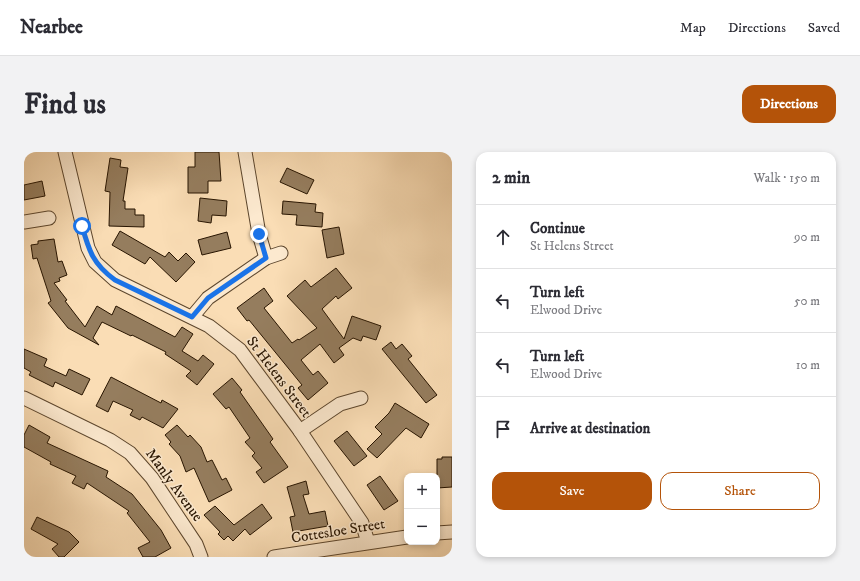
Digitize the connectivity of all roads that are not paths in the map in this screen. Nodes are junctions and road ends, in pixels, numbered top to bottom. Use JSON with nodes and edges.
{"nodes":[{"id":1,"x":65,"y":152,"type":"edge"},
{"id":2,"x":245,"y":152,"type":"edge"},
{"id":3,"x":49,"y":218,"type":"dead end"},
{"id":4,"x":24,"y":222,"type":"edge"},
{"id":5,"x":281,"y":253,"type":"dead end"},
{"id":6,"x":266,"y":258,"type":"junction"},
{"id":7,"x":192,"y":317,"type":"junction"},
{"id":8,"x":24,"y":398,"type":"edge"},
{"id":9,"x":361,"y":398,"type":"dead end"},
{"id":10,"x":300,"y":431,"type":"junction"},
{"id":11,"x":452,"y":532,"type":"edge"},
{"id":12,"x":440,"y":533,"type":"edge"},
{"id":13,"x":404,"y":537,"type":"edge"},
{"id":14,"x":368,"y":542,"type":"junction"},
{"id":15,"x":201,"y":557,"type":"edge"},
{"id":16,"x":274,"y":557,"type":"edge"}],
"edges":[{"from":1,"to":7,"type":"street","name":"St Helens Street"},
{"from":2,"to":6,"type":"street"},
{"from":3,"to":4,"type":"street"},
{"from":5,"to":6,"type":"street"},
{"from":6,"to":7,"type":"street"},
{"from":7,"to":10,"type":"street","name":"St Helens Street"},
{"from":8,"to":15,"type":"street","name":"Manly Avenue"},
{"from":9,"to":10,"type":"street"},
{"from":10,"to":14,"type":"street","name":"St Helens Street"},
{"from":11,"to":12,"type":"street"},
{"from":13,"to":14,"type":"street","name":"Cottesloe Street"},
{"from":14,"to":16,"type":"street","name":"Cottesloe Street"}]}
